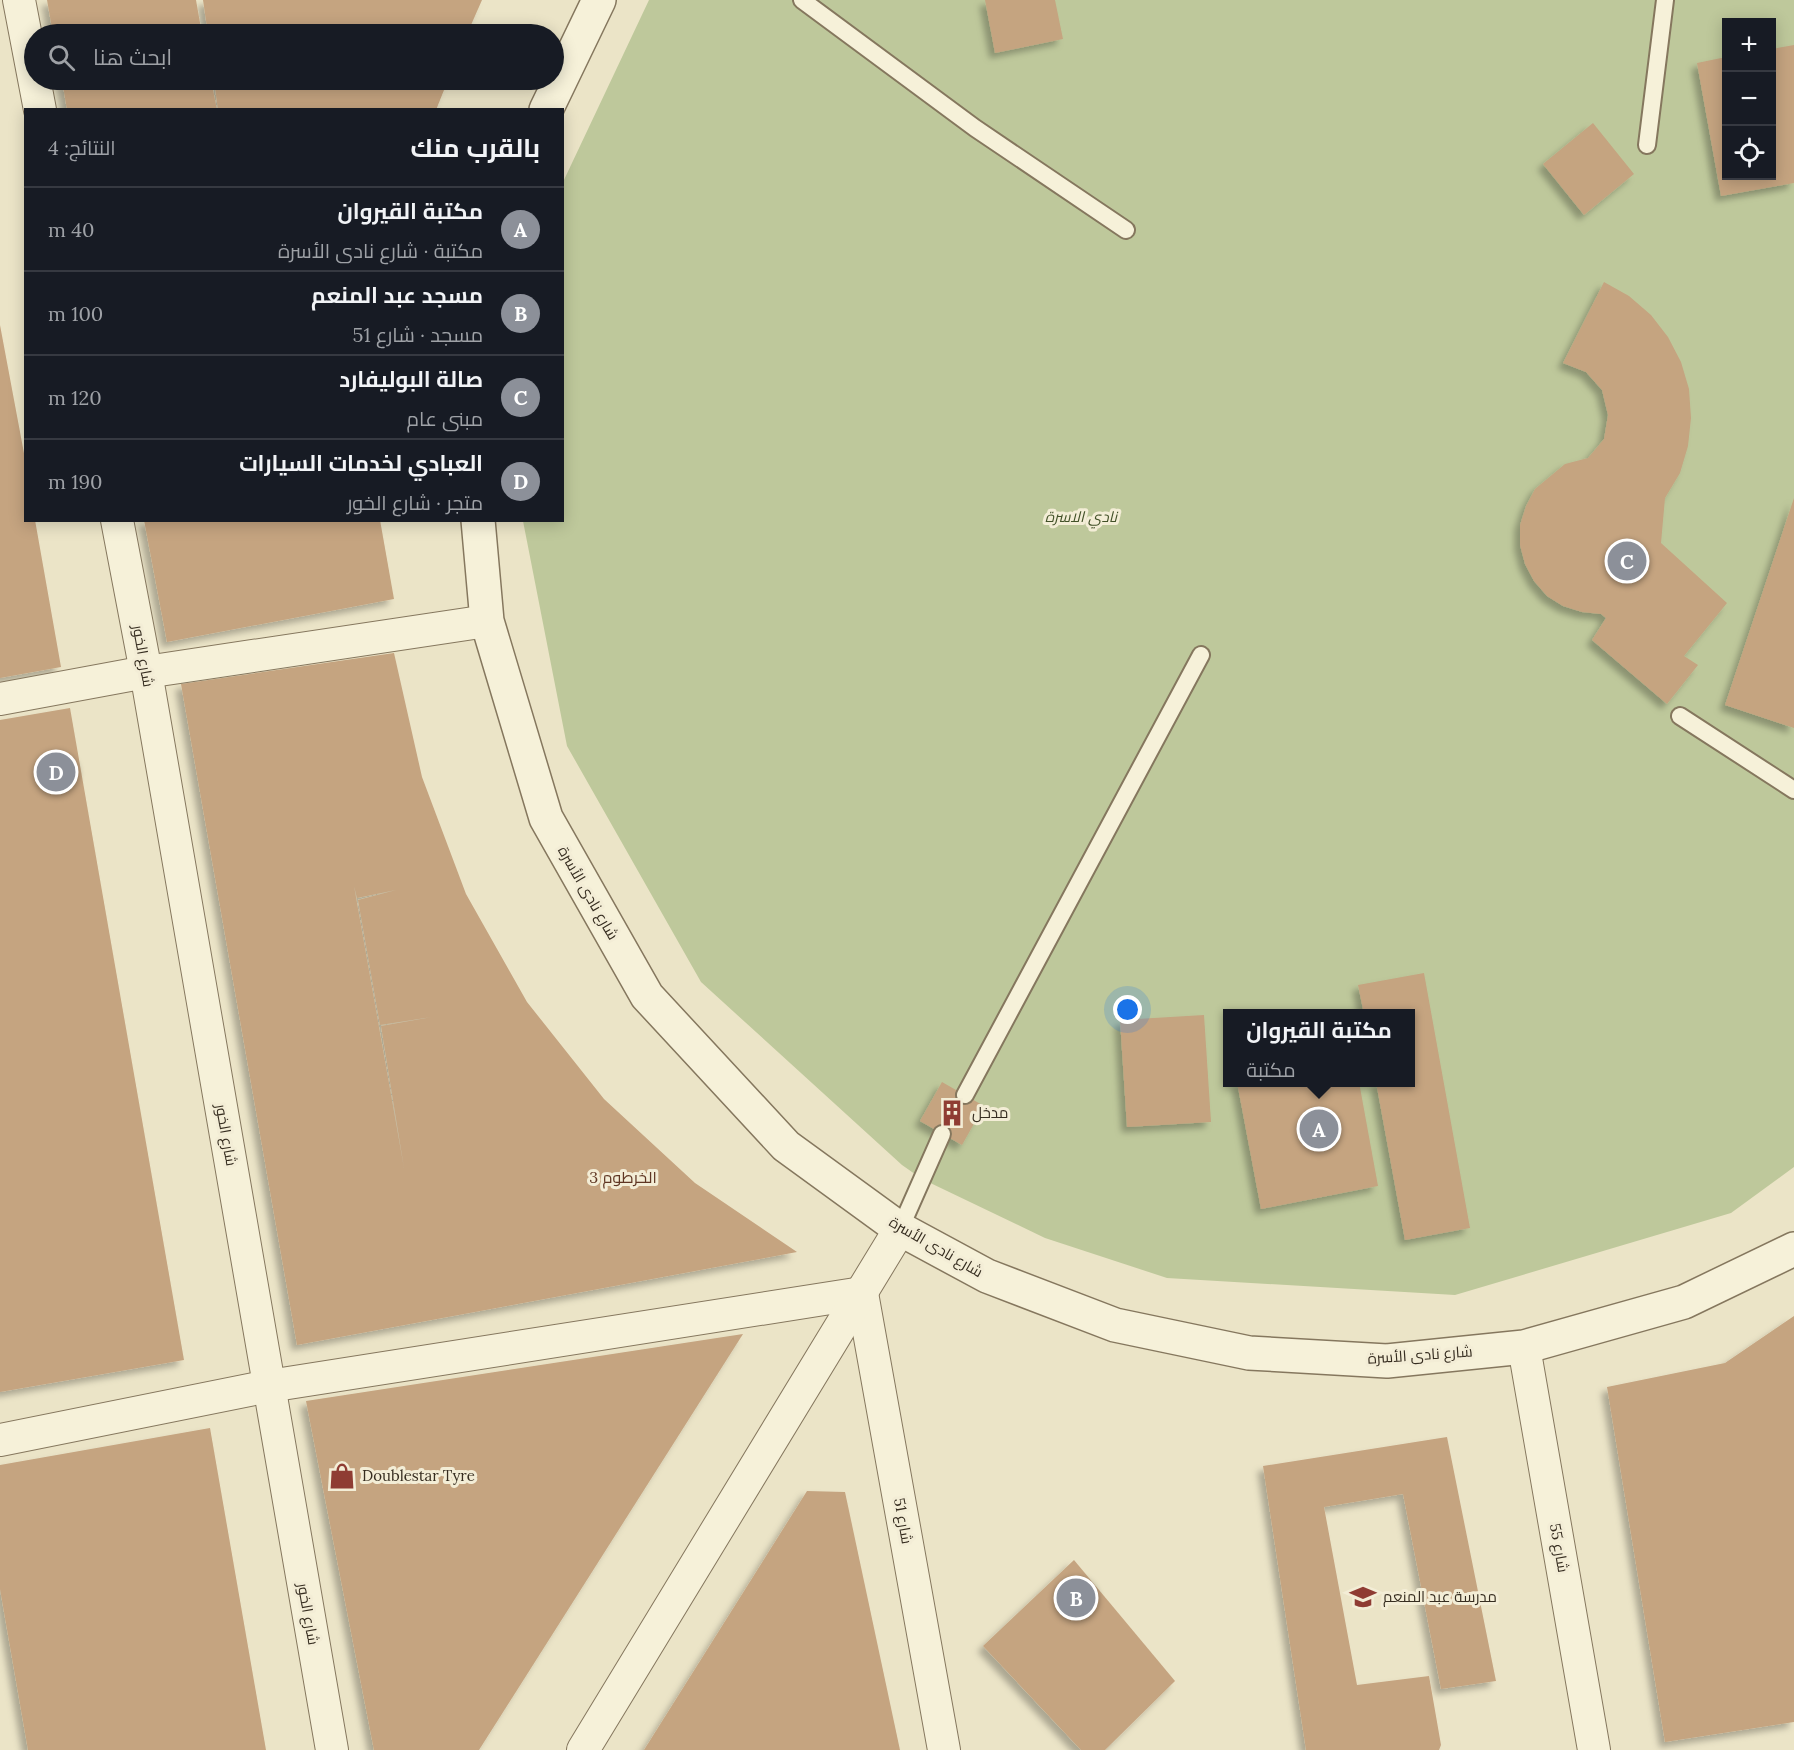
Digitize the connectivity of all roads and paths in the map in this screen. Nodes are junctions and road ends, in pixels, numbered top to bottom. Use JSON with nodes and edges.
{"nodes":[{"id":1,"x":19,"y":0,"type":"edge"},
{"id":2,"x":599,"y":0,"type":"edge"},
{"id":3,"x":802,"y":0,"type":"edge"},
{"id":4,"x":1665,"y":0,"type":"edge"},
{"id":5,"x":24,"y":26,"type":"edge"},
{"id":6,"x":564,"y":73,"type":"edge"},
{"id":7,"x":36,"y":90,"type":"edge"},
{"id":8,"x":556,"y":90,"type":"edge"},
{"id":9,"x":40,"y":108,"type":"edge"},
{"id":10,"x":547,"y":108,"type":"edge"},
{"id":11,"x":1647,"y":145,"type":"dead end"},
{"id":12,"x":1126,"y":230,"type":"dead end"},
{"id":13,"x":117,"y":522,"type":"edge"},
{"id":14,"x":478,"y":522,"type":"edge"},
{"id":15,"x":487,"y":621,"type":"junction"},
{"id":16,"x":1201,"y":656,"type":"dead end"},
{"id":17,"x":146,"y":672,"type":"junction"},
{"id":18,"x":0,"y":699,"type":"edge"},
{"id":19,"x":1680,"y":716,"type":"dead end"},
{"id":20,"x":1794,"y":790,"type":"edge"},
{"id":21,"x":964,"y":1095,"type":"dead end"},
{"id":22,"x":942,"y":1134,"type":"dead end"},
{"id":23,"x":900,"y":1229,"type":"junction"},
{"id":24,"x":1794,"y":1249,"type":"edge"},
{"id":25,"x":862,"y":1293,"type":"junction"},
{"id":26,"x":1524,"y":1347,"type":"junction"},
{"id":27,"x":269,"y":1386,"type":"junction"},
{"id":28,"x":0,"y":1440,"type":"edge"},
{"id":29,"x":332,"y":1750,"type":"edge"},
{"id":30,"x":583,"y":1750,"type":"edge"},
{"id":31,"x":944,"y":1750,"type":"edge"},
{"id":32,"x":1594,"y":1750,"type":"edge"}],
"edges":[{"from":1,"to":5,"type":"street"},
{"from":2,"to":6,"type":"street"},
{"from":3,"to":12,"type":"lane"},
{"from":4,"to":11,"type":"lane"},
{"from":7,"to":9,"type":"street"},
{"from":8,"to":10,"type":"street"},
{"from":13,"to":17,"type":"street","name":"شارع الخور"},
{"from":14,"to":15,"type":"street","name":"شارع نادى الأسرة"},
{"from":15,"to":17,"type":"street"},
{"from":15,"to":23,"type":"street","name":"شارع نادى الأسرة"},
{"from":16,"to":21,"type":"lane"},
{"from":17,"to":18,"type":"street"},
{"from":17,"to":27,"type":"street","name":"شارع الخور"},
{"from":19,"to":20,"type":"lane"},
{"from":22,"to":23,"type":"lane"},
{"from":23,"to":25,"type":"street"},
{"from":23,"to":26,"type":"street","name":"شارع نادى الأسرة"},
{"from":24,"to":26,"type":"street","name":"شارع نادى الأسرة"},
{"from":25,"to":27,"type":"street"},
{"from":25,"to":30,"type":"street"},
{"from":25,"to":31,"type":"street","name":"شارع 51"},
{"from":26,"to":32,"type":"street","name":"شارع 55"},
{"from":27,"to":28,"type":"street"},
{"from":27,"to":29,"type":"street","name":"شارع الخور"}]}
